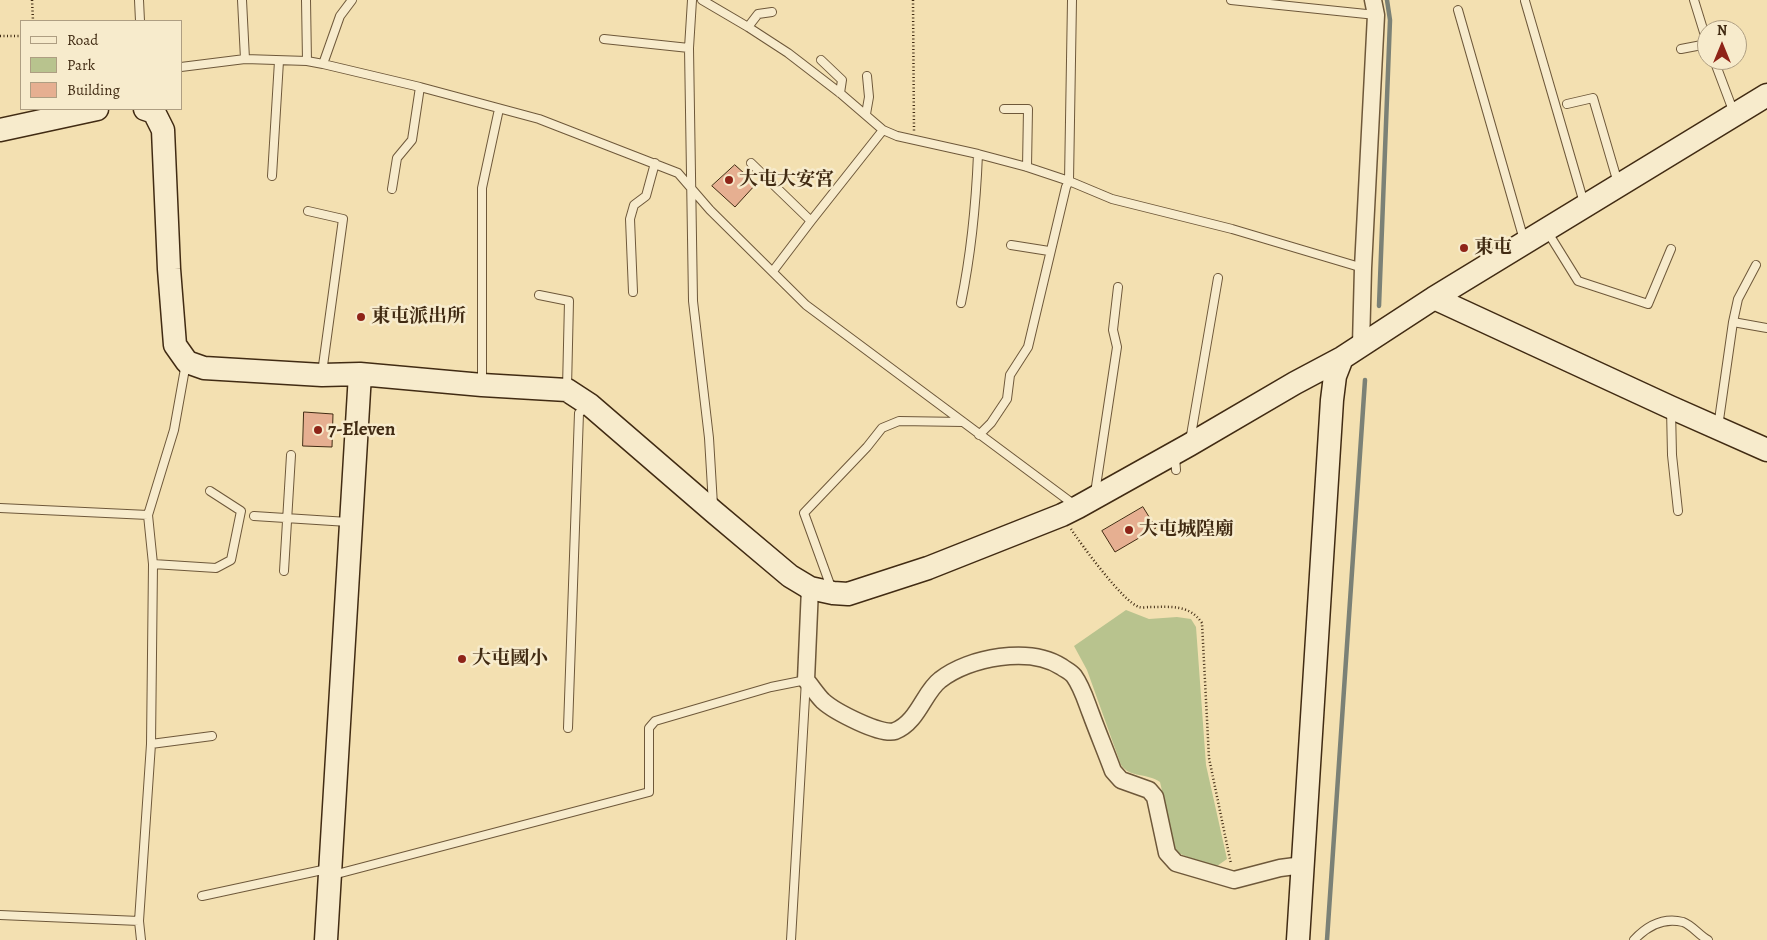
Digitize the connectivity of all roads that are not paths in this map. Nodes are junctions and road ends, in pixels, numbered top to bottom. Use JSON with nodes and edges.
{"nodes":[{"id":1,"x":138,"y":0,"type":"edge"},
{"id":2,"x":242,"y":0,"type":"edge"},
{"id":3,"x":306,"y":0,"type":"edge"},
{"id":4,"x":352,"y":0,"type":"edge"},
{"id":5,"x":692,"y":0,"type":"edge"},
{"id":6,"x":702,"y":0,"type":"edge"},
{"id":7,"x":1072,"y":0,"type":"edge"},
{"id":8,"x":1231,"y":0,"type":"edge"},
{"id":9,"x":1694,"y":0,"type":"edge"},
{"id":10,"x":1524,"y":1,"type":"edge"},
{"id":11,"x":1374,"y":8,"type":"edge"},
{"id":12,"x":1458,"y":10,"type":"dead end"},
{"id":13,"x":772,"y":12,"type":"dead end"},
{"id":14,"x":140,"y":20,"type":"edge"},
{"id":15,"x":1700,"y":20,"type":"edge"},
{"id":16,"x":748,"y":27,"type":"junction"},
{"id":17,"x":604,"y":39,"type":"dead end"},
{"id":18,"x":1697,"y":45,"type":"edge"},
{"id":19,"x":689,"y":48,"type":"junction"},
{"id":20,"x":1681,"y":49,"type":"dead end"},
{"id":21,"x":245,"y":59,"type":"junction"},
{"id":22,"x":820,"y":60,"type":"dead end"},
{"id":23,"x":279,"y":61,"type":"junction"},
{"id":24,"x":307,"y":61,"type":"junction"},
{"id":25,"x":323,"y":64,"type":"junction"},
{"id":26,"x":182,"y":67,"type":"edge"},
{"id":27,"x":1718,"y":70,"type":"edge"},
{"id":28,"x":867,"y":76,"type":"dead end"},
{"id":29,"x":420,"y":87,"type":"junction"},
{"id":30,"x":840,"y":93,"type":"junction"},
{"id":31,"x":1767,"y":95,"type":"edge"},
{"id":32,"x":1566,"y":104,"type":"dead end"},
{"id":33,"x":499,"y":109,"type":"junction"},
{"id":34,"x":1004,"y":109,"type":"dead end"},
{"id":35,"x":92,"y":110,"type":"edge"},
{"id":36,"x":151,"y":110,"type":"edge"},
{"id":37,"x":866,"y":114,"type":"junction"},
{"id":38,"x":1735,"y":115,"type":"junction"},
{"id":39,"x":0,"y":130,"type":"edge"},
{"id":40,"x":883,"y":130,"type":"junction"},
{"id":41,"x":978,"y":154,"type":"junction"},
{"id":42,"x":654,"y":163,"type":"junction"},
{"id":43,"x":751,"y":163,"type":"dead end"},
{"id":44,"x":1027,"y":168,"type":"junction"},
{"id":45,"x":272,"y":176,"type":"dead end"},
{"id":46,"x":1069,"y":181,"type":"junction"},
{"id":47,"x":690,"y":185,"type":"junction"},
{"id":48,"x":1618,"y":185,"type":"junction"},
{"id":49,"x":392,"y":189,"type":"dead end"},
{"id":50,"x":1585,"y":206,"type":"junction"},
{"id":51,"x":308,"y":211,"type":"dead end"},
{"id":52,"x":811,"y":221,"type":"junction"},
{"id":53,"x":1546,"y":229,"type":"junction"},
{"id":54,"x":1524,"y":242,"type":"junction"},
{"id":55,"x":1011,"y":245,"type":"dead end"},
{"id":56,"x":1671,"y":249,"type":"dead end"},
{"id":57,"x":1050,"y":251,"type":"junction"},
{"id":58,"x":1756,"y":265,"type":"dead end"},
{"id":59,"x":1363,"y":268,"type":"junction"},
{"id":60,"x":773,"y":271,"type":"junction"},
{"id":61,"x":1218,"y":278,"type":"dead end"},
{"id":62,"x":1118,"y":288,"type":"dead end"},
{"id":63,"x":632,"y":292,"type":"dead end"},
{"id":64,"x":538,"y":295,"type":"dead end"},
{"id":65,"x":1434,"y":298,"type":"junction"},
{"id":66,"x":961,"y":303,"type":"dead end"},
{"id":67,"x":1733,"y":322,"type":"junction"},
{"id":68,"x":1767,"y":328,"type":"edge"},
{"id":69,"x":1361,"y":345,"type":"junction"},
{"id":70,"x":1342,"y":358,"type":"junction"},
{"id":71,"x":187,"y":362,"type":"junction"},
{"id":72,"x":360,"y":374,"type":"junction"},
{"id":73,"x":322,"y":375,"type":"junction"},
{"id":74,"x":482,"y":385,"type":"junction"},
{"id":75,"x":567,"y":390,"type":"junction"},
{"id":76,"x":590,"y":405,"type":"junction"},
{"id":77,"x":1670,"y":407,"type":"junction"},
{"id":78,"x":963,"y":422,"type":"junction"},
{"id":79,"x":1718,"y":428,"type":"junction"},
{"id":80,"x":979,"y":435,"type":"junction"},
{"id":81,"x":1767,"y":450,"type":"edge"},
{"id":82,"x":291,"y":455,"type":"dead end"},
{"id":83,"x":1180,"y":456,"type":"junction"},
{"id":84,"x":210,"y":491,"type":"dead end"},
{"id":85,"x":1078,"y":506,"type":"junction"},
{"id":86,"x":0,"y":508,"type":"edge"},
{"id":87,"x":1678,"y":511,"type":"dead end"},
{"id":88,"x":714,"y":512,"type":"junction"},
{"id":89,"x":148,"y":516,"type":"junction"},
{"id":90,"x":254,"y":516,"type":"dead end"},
{"id":91,"x":287,"y":518,"type":"junction"},
{"id":92,"x":350,"y":522,"type":"junction"},
{"id":93,"x":153,"y":564,"type":"junction"},
{"id":94,"x":284,"y":571,"type":"dead end"},
{"id":95,"x":810,"y":588,"type":"junction"},
{"id":96,"x":833,"y":594,"type":"junction"},
{"id":97,"x":806,"y":680,"type":"junction"},
{"id":98,"x":568,"y":728,"type":"dead end"},
{"id":99,"x":212,"y":736,"type":"dead end"},
{"id":100,"x":151,"y":744,"type":"junction"},
{"id":101,"x":1303,"y":865,"type":"junction"},
{"id":102,"x":329,"y":872,"type":"junction"},
{"id":103,"x":202,"y":896,"type":"dead end"},
{"id":104,"x":0,"y":915,"type":"edge"},
{"id":105,"x":139,"y":920,"type":"junction"},
{"id":106,"x":141,"y":940,"type":"edge"},
{"id":107,"x":326,"y":940,"type":"edge"},
{"id":108,"x":791,"y":940,"type":"edge"},
{"id":109,"x":1298,"y":940,"type":"edge"},
{"id":110,"x":1634,"y":940,"type":"edge"},
{"id":111,"x":1708,"y":940,"type":"edge"}],
"edges":[{"from":1,"to":14,"type":"lane"},
{"from":2,"to":21,"type":"lane"},
{"from":3,"to":24,"type":"lane"},
{"from":4,"to":25,"type":"lane"},
{"from":5,"to":19,"type":"lane"},
{"from":6,"to":16,"type":"lane"},
{"from":7,"to":46,"type":"lane"},
{"from":8,"to":11,"type":"lane"},
{"from":9,"to":15,"type":"lane"},
{"from":10,"to":50,"type":"lane"},
{"from":11,"to":59,"type":"street"},
{"from":12,"to":54,"type":"lane"},
{"from":13,"to":16,"type":"lane"},
{"from":16,"to":30,"type":"lane"},
{"from":17,"to":19,"type":"lane"},
{"from":18,"to":20,"type":"lane"},
{"from":19,"to":47,"type":"lane"},
{"from":21,"to":23,"type":"lane"},
{"from":21,"to":26,"type":"lane"},
{"from":22,"to":30,"type":"lane"},
{"from":23,"to":24,"type":"lane"},
{"from":23,"to":45,"type":"lane"},
{"from":24,"to":25,"type":"lane"},
{"from":25,"to":29,"type":"lane"},
{"from":27,"to":38,"type":"lane"},
{"from":28,"to":37,"type":"lane"},
{"from":29,"to":33,"type":"lane"},
{"from":29,"to":49,"type":"lane"},
{"from":30,"to":37,"type":"lane"},
{"from":31,"to":38,"type":"street"},
{"from":32,"to":48,"type":"lane"},
{"from":33,"to":42,"type":"lane"},
{"from":33,"to":74,"type":"lane"},
{"from":34,"to":44,"type":"lane"},
{"from":35,"to":39,"type":"street"},
{"from":36,"to":71,"type":"street"},
{"from":37,"to":40,"type":"lane"},
{"from":38,"to":48,"type":"street"},
{"from":40,"to":41,"type":"lane"},
{"from":40,"to":52,"type":"lane"},
{"from":41,"to":44,"type":"lane"},
{"from":41,"to":66,"type":"lane"},
{"from":42,"to":47,"type":"lane"},
{"from":42,"to":63,"type":"lane"},
{"from":43,"to":52,"type":"lane"},
{"from":44,"to":46,"type":"lane"},
{"from":46,"to":57,"type":"lane"},
{"from":46,"to":59,"type":"lane"},
{"from":47,"to":60,"type":"lane"},
{"from":47,"to":88,"type":"lane"},
{"from":48,"to":50,"type":"street"},
{"from":50,"to":53,"type":"street"},
{"from":51,"to":73,"type":"lane"},
{"from":52,"to":60,"type":"lane"},
{"from":53,"to":54,"type":"street"},
{"from":53,"to":56,"type":"lane"},
{"from":54,"to":65,"type":"street"},
{"from":55,"to":57,"type":"lane"},
{"from":57,"to":80,"type":"lane"},
{"from":58,"to":67,"type":"lane"},
{"from":59,"to":69,"type":"street"},
{"from":60,"to":78,"type":"lane"},
{"from":61,"to":83,"type":"lane"},
{"from":62,"to":85,"type":"lane"},
{"from":64,"to":75,"type":"lane"},
{"from":65,"to":69,"type":"street"},
{"from":65,"to":77,"type":"street"},
{"from":67,"to":68,"type":"lane"},
{"from":67,"to":79,"type":"lane"},
{"from":69,"to":70,"type":"street"},
{"from":70,"to":83,"type":"street"},
{"from":70,"to":101,"type":"street"},
{"from":71,"to":73,"type":"street"},
{"from":71,"to":89,"type":"lane"},
{"from":72,"to":73,"type":"street"},
{"from":72,"to":74,"type":"street"},
{"from":72,"to":92,"type":"street"},
{"from":74,"to":75,"type":"street"},
{"from":75,"to":76,"type":"street"},
{"from":76,"to":88,"type":"street"},
{"from":76,"to":98,"type":"lane"},
{"from":77,"to":79,"type":"street"},
{"from":77,"to":87,"type":"lane"},
{"from":78,"to":80,"type":"lane"},
{"from":78,"to":96,"type":"lane"},
{"from":79,"to":81,"type":"street"},
{"from":80,"to":85,"type":"lane"},
{"from":82,"to":91,"type":"lane"},
{"from":83,"to":85,"type":"street"},
{"from":84,"to":93,"type":"lane"},
{"from":85,"to":96,"type":"street"},
{"from":86,"to":89,"type":"lane"},
{"from":88,"to":95,"type":"street"},
{"from":89,"to":93,"type":"lane"},
{"from":90,"to":91,"type":"lane"},
{"from":91,"to":92,"type":"lane"},
{"from":91,"to":94,"type":"lane"},
{"from":92,"to":102,"type":"street"},
{"from":93,"to":100,"type":"lane"},
{"from":95,"to":96,"type":"street"},
{"from":95,"to":97,"type":"street"},
{"from":97,"to":101,"type":"street"},
{"from":97,"to":102,"type":"lane"},
{"from":97,"to":108,"type":"lane"},
{"from":99,"to":100,"type":"lane"},
{"from":100,"to":105,"type":"lane"},
{"from":101,"to":109,"type":"street"},
{"from":102,"to":103,"type":"lane"},
{"from":102,"to":107,"type":"street"},
{"from":104,"to":105,"type":"lane"},
{"from":105,"to":106,"type":"lane"},
{"from":110,"to":111,"type":"lane"}]}
